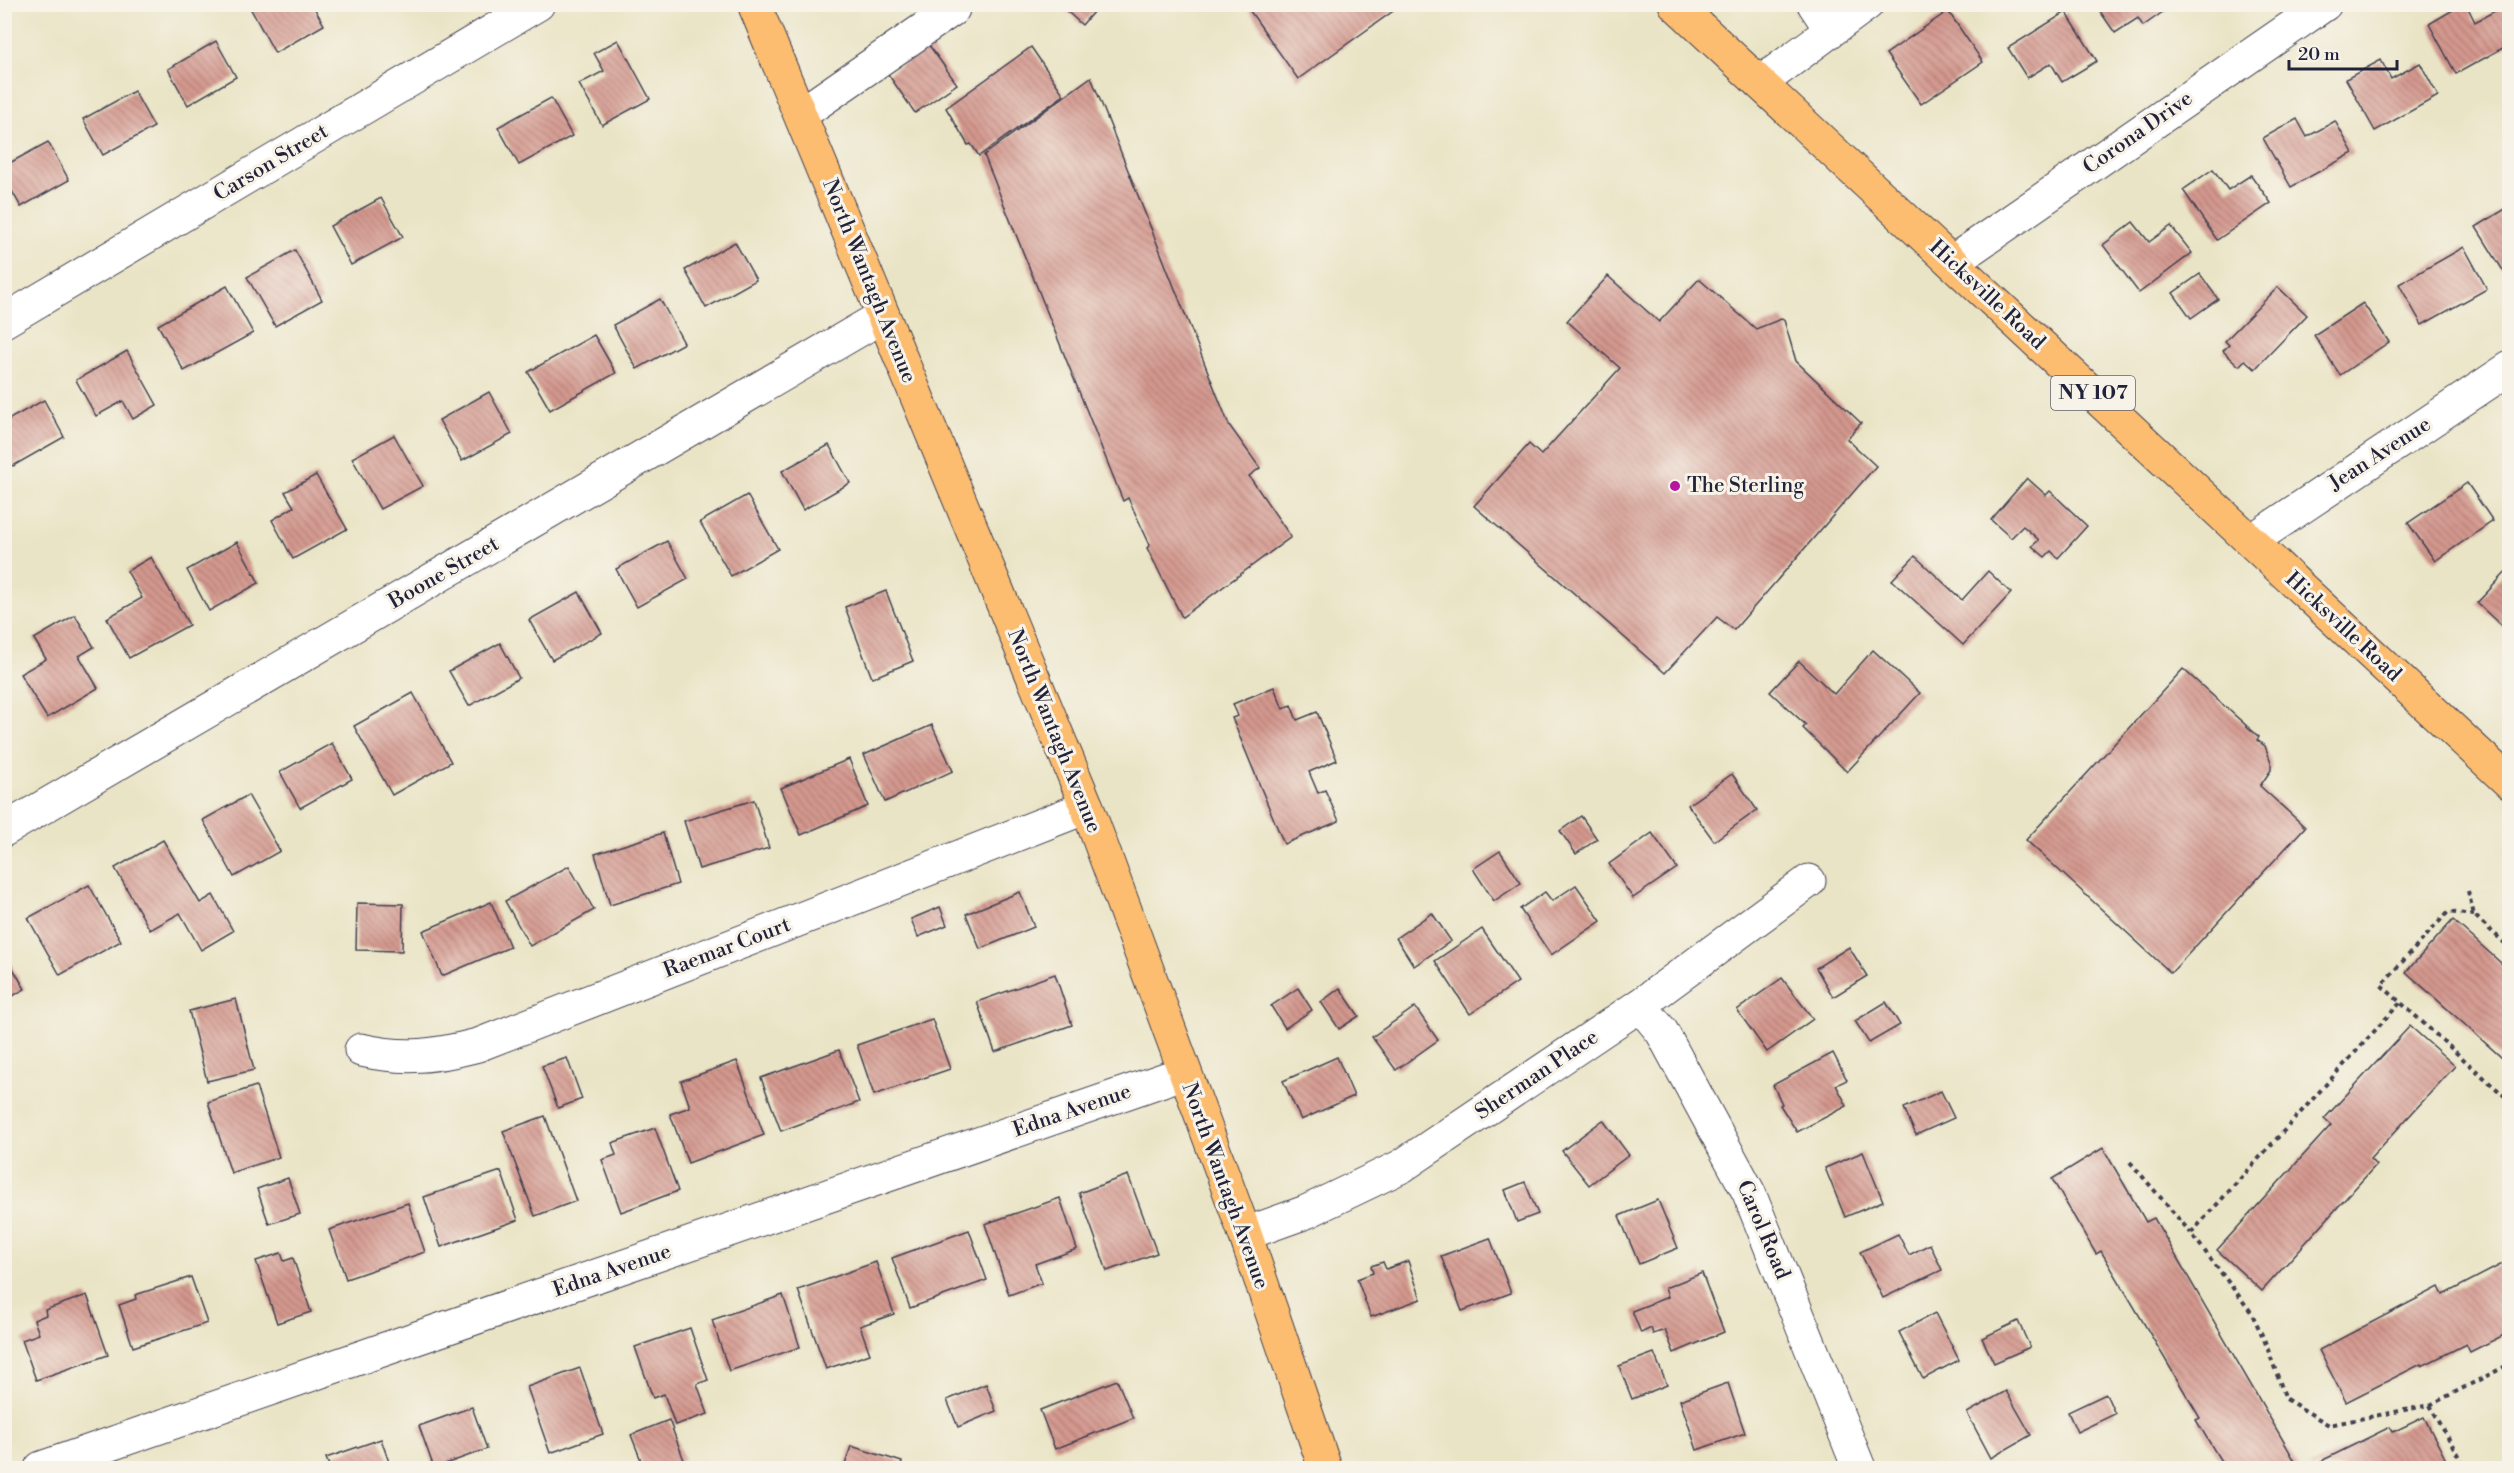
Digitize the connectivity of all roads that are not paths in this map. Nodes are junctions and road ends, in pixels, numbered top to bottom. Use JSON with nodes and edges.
{"nodes":[{"id":1,"x":538,"y":4,"type":"edge"},
{"id":2,"x":754,"y":4,"type":"edge"},
{"id":3,"x":1675,"y":4,"type":"edge"},
{"id":4,"x":1867,"y":4,"type":"edge"},
{"id":5,"x":2325,"y":4,"type":"edge"},
{"id":6,"x":953,"y":9,"type":"dead end"},
{"id":7,"x":1823,"y":17,"type":"edge"},
{"id":8,"x":1760,"y":83,"type":"junction"},
{"id":9,"x":801,"y":114,"type":"junction"},
{"id":10,"x":1952,"y":262,"type":"junction"},
{"id":11,"x":883,"y":316,"type":"junction"},
{"id":12,"x":4,"y":321,"type":"edge"},
{"id":13,"x":2510,"y":368,"type":"edge"},
{"id":14,"x":2251,"y":541,"type":"junction"},
{"id":15,"x":2510,"y":783,"type":"edge"},
{"id":16,"x":1087,"y":807,"type":"junction"},
{"id":17,"x":4,"y":830,"type":"edge"},
{"id":18,"x":1809,"y":881,"type":"dead end"},
{"id":19,"x":1640,"y":1005,"type":"junction"},
{"id":20,"x":361,"y":1050,"type":"dead end"},
{"id":21,"x":1184,"y":1072,"type":"junction"},
{"id":22,"x":1245,"y":1234,"type":"junction"},
{"id":23,"x":41,"y":1468,"type":"edge"},
{"id":24,"x":1325,"y":1468,"type":"edge"},
{"id":25,"x":1859,"y":1468,"type":"edge"}],
"edges":[{"from":1,"to":12,"type":"street","name":"Carson Street"},
{"from":2,"to":9,"type":"main road","name":"North Wantagh Avenue"},
{"from":3,"to":8,"type":"main road","name":"Hicksville Road","number":"NY 107"},
{"from":4,"to":7,"type":"street"},
{"from":5,"to":10,"type":"street","name":"Corona Drive"},
{"from":6,"to":9,"type":"street"},
{"from":7,"to":8,"type":"street"},
{"from":8,"to":10,"type":"main road","name":"Hicksville Road","number":"NY 107"},
{"from":9,"to":11,"type":"main road","name":"North Wantagh Avenue"},
{"from":10,"to":14,"type":"main road","name":"Hicksville Road","number":"NY 107"},
{"from":11,"to":16,"type":"main road","name":"North Wantagh Avenue"},
{"from":11,"to":17,"type":"street","name":"Boone Street"},
{"from":13,"to":14,"type":"street","name":"Jean Avenue"},
{"from":14,"to":15,"type":"main road","name":"Hicksville Road","number":"NY 107"},
{"from":16,"to":20,"type":"street","name":"Raemar Court"},
{"from":16,"to":21,"type":"main road","name":"North Wantagh Avenue"},
{"from":18,"to":19,"type":"street","name":"Sherman Place"},
{"from":19,"to":22,"type":"street","name":"Sherman Place"},
{"from":19,"to":25,"type":"street","name":"Carol Road"},
{"from":21,"to":22,"type":"main road","name":"North Wantagh Avenue"},
{"from":21,"to":23,"type":"street","name":"Edna Avenue"},
{"from":22,"to":24,"type":"main road","name":"North Wantagh Avenue"}]}
